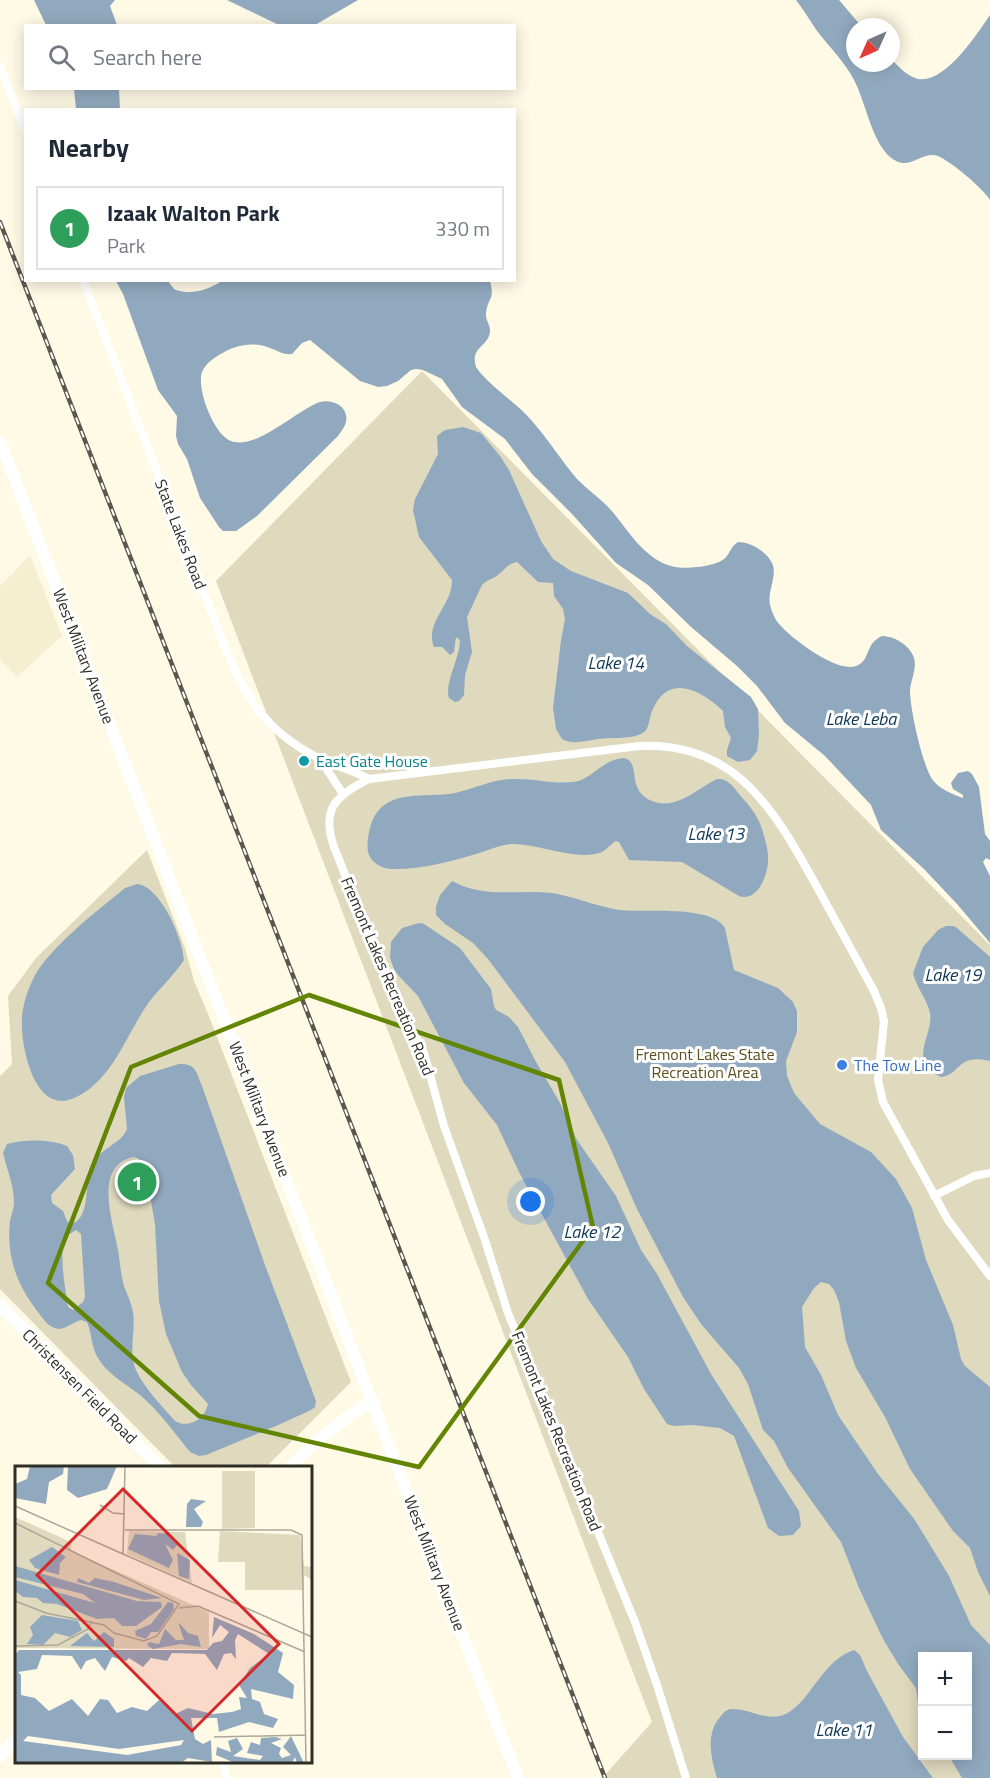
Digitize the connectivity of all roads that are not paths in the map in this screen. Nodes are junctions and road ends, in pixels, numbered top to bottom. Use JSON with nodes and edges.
{"nodes":[{"id":1,"x":0,"y":67,"type":"edge"},
{"id":2,"x":24,"y":127,"type":"edge"},
{"id":3,"x":84,"y":282,"type":"edge"},
{"id":4,"x":0,"y":441,"type":"edge"},
{"id":5,"x":320,"y":759,"type":"junction"},
{"id":6,"x":369,"y":779,"type":"junction"},
{"id":7,"x":343,"y":794,"type":"junction"},
{"id":8,"x":990,"y":1173,"type":"edge"},
{"id":9,"x":934,"y":1197,"type":"junction"},
{"id":10,"x":990,"y":1276,"type":"edge"},
{"id":11,"x":0,"y":1305,"type":"edge"},
{"id":12,"x":373,"y":1402,"type":"junction"},
{"id":13,"x":160,"y":1466,"type":"edge"},
{"id":14,"x":290,"y":1466,"type":"edge"},
{"id":15,"x":15,"y":1740,"type":"edge"},
{"id":16,"x":0,"y":1756,"type":"edge"},
{"id":17,"x":223,"y":1763,"type":"edge"},
{"id":18,"x":227,"y":1778,"type":"edge"},
{"id":19,"x":519,"y":1778,"type":"edge"},
{"id":20,"x":686,"y":1778,"type":"edge"}],
"edges":[{"from":1,"to":2,"type":"street"},
{"from":3,"to":5,"type":"street","name":"State Lakes Road"},
{"from":4,"to":12,"type":"main road","name":"West Military Avenue"},
{"from":5,"to":6,"type":"street","name":"State Lakes Road"},
{"from":5,"to":7,"type":"street","name":"State Lakes Road"},
{"from":6,"to":7,"type":"street"},
{"from":6,"to":9,"type":"street"},
{"from":7,"to":20,"type":"street","name":"Fremont Lakes Recreation Road"},
{"from":8,"to":9,"type":"street"},
{"from":9,"to":10,"type":"street"},
{"from":11,"to":13,"type":"main road","name":"Christensen Field Road"},
{"from":12,"to":14,"type":"main road"},
{"from":12,"to":19,"type":"main road","name":"West Military Avenue"},
{"from":15,"to":16,"type":"main road"},
{"from":17,"to":18,"type":"street"}]}
